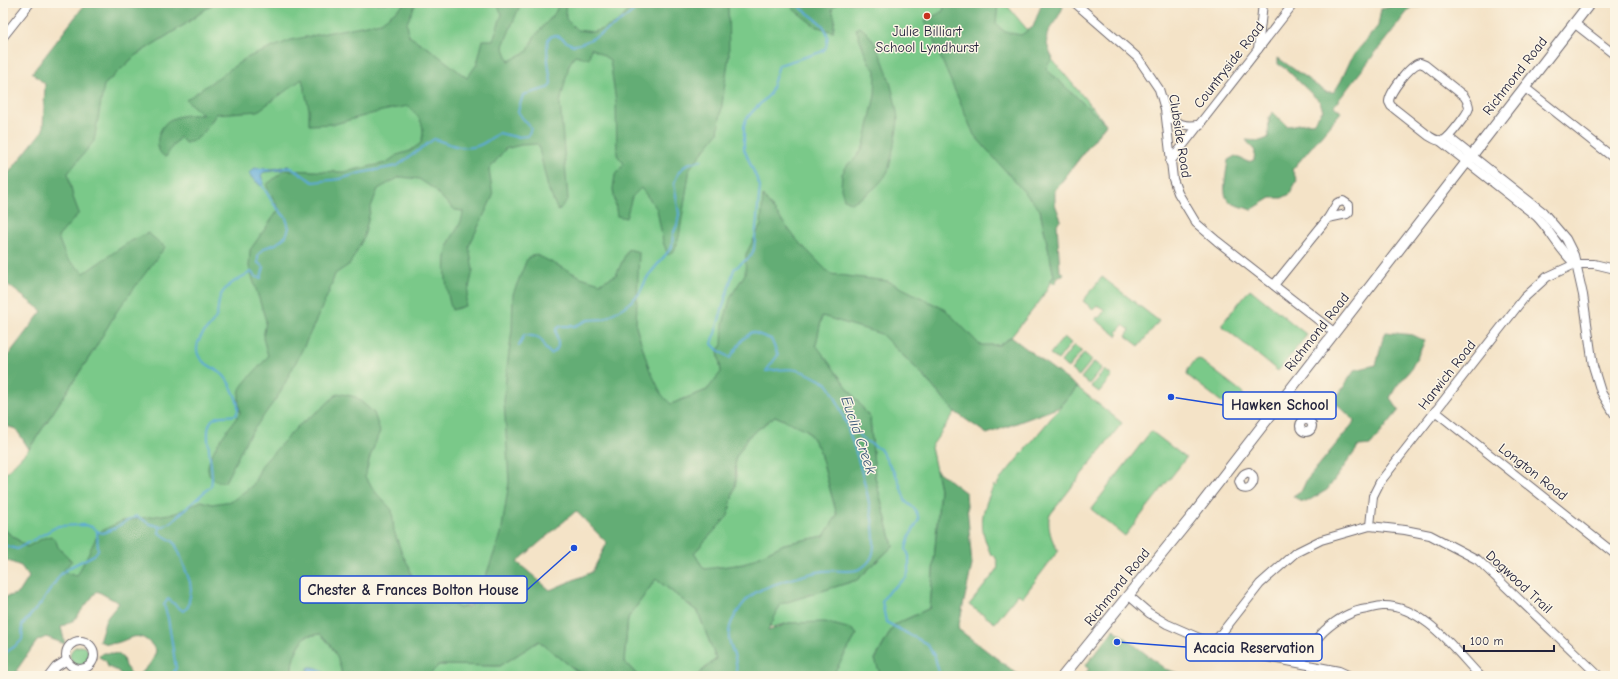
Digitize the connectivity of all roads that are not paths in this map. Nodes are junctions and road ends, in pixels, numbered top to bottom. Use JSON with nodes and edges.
{"nodes":[{"id":1,"x":30,"y":3,"type":"edge"},
{"id":2,"x":1075,"y":3,"type":"edge"},
{"id":3,"x":1263,"y":3,"type":"edge"},
{"id":4,"x":1294,"y":3,"type":"edge"},
{"id":5,"x":1590,"y":3,"type":"edge"},
{"id":6,"x":1574,"y":23,"type":"junction"},
{"id":7,"x":3,"y":37,"type":"edge"},
{"id":8,"x":1258,"y":50,"type":"junction"},
{"id":9,"x":1615,"y":55,"type":"edge"},
{"id":10,"x":1524,"y":87,"type":"junction"},
{"id":11,"x":1166,"y":114,"type":"junction"},
{"id":12,"x":1201,"y":124,"type":"junction"},
{"id":13,"x":1448,"y":137,"type":"junction"},
{"id":14,"x":1439,"y":140,"type":"junction"},
{"id":15,"x":1469,"y":158,"type":"junction"},
{"id":16,"x":1615,"y":159,"type":"edge"},
{"id":17,"x":1170,"y":162,"type":"junction"},
{"id":18,"x":1328,"y":218,"type":"dead end"},
{"id":19,"x":1575,"y":264,"type":"junction"},
{"id":20,"x":1615,"y":268,"type":"edge"},
{"id":21,"x":1274,"y":285,"type":"junction"},
{"id":22,"x":1334,"y":333,"type":"junction"},
{"id":23,"x":1435,"y":411,"type":"junction"},
{"id":24,"x":1615,"y":415,"type":"edge"},
{"id":25,"x":1229,"y":468,"type":"junction"},
{"id":26,"x":1241,"y":478,"type":"dead end"},
{"id":27,"x":1370,"y":526,"type":"junction"},
{"id":28,"x":1615,"y":554,"type":"edge"},
{"id":29,"x":1128,"y":595,"type":"junction"},
{"id":30,"x":1213,"y":644,"type":"junction"},
{"id":31,"x":67,"y":660,"type":"dead end"},
{"id":32,"x":1300,"y":663,"type":"junction"},
{"id":33,"x":49,"y":676,"type":"edge"},
{"id":34,"x":1062,"y":676,"type":"edge"},
{"id":35,"x":1350,"y":676,"type":"edge"},
{"id":36,"x":1480,"y":676,"type":"edge"},
{"id":37,"x":1599,"y":676,"type":"edge"}],
"edges":[{"from":1,"to":7,"type":"street"},
{"from":2,"to":11,"type":"street","name":"Clubside Road"},
{"from":3,"to":8,"type":"street"},
{"from":4,"to":8,"type":"street","name":"Countryside Road"},
{"from":5,"to":6,"type":"main road","name":"Richmond Road"},
{"from":6,"to":9,"type":"street"},
{"from":6,"to":10,"type":"main road","name":"Richmond Road"},
{"from":8,"to":12,"type":"street","name":"Countryside Road"},
{"from":10,"to":15,"type":"main road","name":"Richmond Road"},
{"from":10,"to":16,"type":"street"},
{"from":11,"to":12,"type":"street"},
{"from":11,"to":17,"type":"street","name":"Clubside Road"},
{"from":12,"to":17,"type":"street","name":"Countryside Road"},
{"from":13,"to":14,"type":"street"},
{"from":13,"to":14,"type":"street"},
{"from":13,"to":15,"type":"street"},
{"from":14,"to":15,"type":"street"},
{"from":15,"to":19,"type":"street"},
{"from":15,"to":22,"type":"main road","name":"Richmond Road"},
{"from":17,"to":21,"type":"street","name":"Clubside Road"},
{"from":18,"to":21,"type":"street"},
{"from":19,"to":20,"type":"street"},
{"from":19,"to":23,"type":"street","name":"Harwich Road"},
{"from":19,"to":24,"type":"street"},
{"from":21,"to":22,"type":"street","name":"Clubside Road"},
{"from":22,"to":25,"type":"main road","name":"Richmond Road"},
{"from":23,"to":27,"type":"street","name":"Harwich Road"},
{"from":23,"to":28,"type":"street","name":"Longton Road"},
{"from":25,"to":26,"type":"street"},
{"from":25,"to":29,"type":"main road","name":"Richmond Road"},
{"from":27,"to":30,"type":"street","name":"Dogwood Trail"},
{"from":27,"to":37,"type":"street","name":"Dogwood Trail"},
{"from":29,"to":30,"type":"street"},
{"from":29,"to":34,"type":"main road","name":"Richmond Road"},
{"from":30,"to":32,"type":"street"},
{"from":31,"to":33,"type":"street"},
{"from":32,"to":35,"type":"street"},
{"from":32,"to":36,"type":"street"}]}
